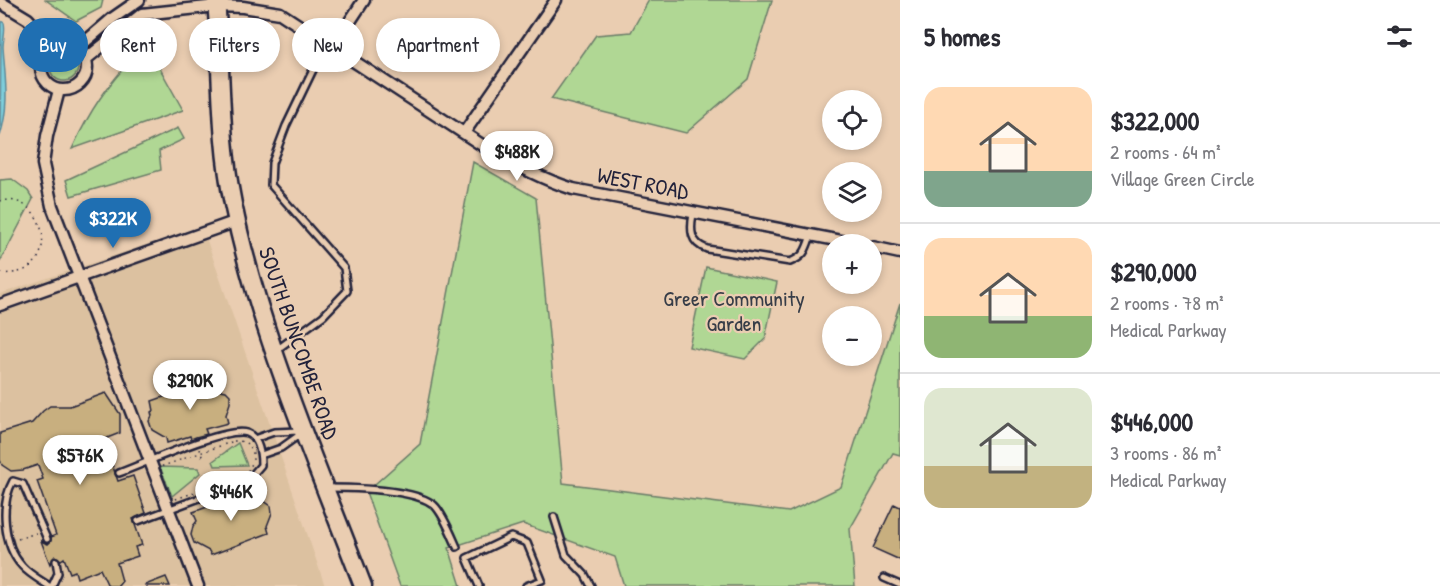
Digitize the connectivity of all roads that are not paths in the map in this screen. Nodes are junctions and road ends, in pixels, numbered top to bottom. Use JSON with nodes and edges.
{"nodes":[{"id":1,"x":139,"y":0,"type":"edge"},
{"id":2,"x":364,"y":0,"type":"edge"},
{"id":3,"x":556,"y":0,"type":"edge"},
{"id":4,"x":0,"y":2,"type":"edge"},
{"id":5,"x":211,"y":2,"type":"edge"},
{"id":6,"x":26,"y":18,"type":"edge"},
{"id":7,"x":350,"y":18,"type":"edge"},
{"id":8,"x":292,"y":20,"type":"edge"},
{"id":9,"x":88,"y":39,"type":"edge"},
{"id":10,"x":88,"y":57,"type":"edge"},
{"id":11,"x":364,"y":68,"type":"edge"},
{"id":12,"x":42,"y":72,"type":"edge"},
{"id":13,"x":87,"y":72,"type":"edge"},
{"id":14,"x":315,"y":72,"type":"edge"},
{"id":15,"x":59,"y":90,"type":"junction"},
{"id":16,"x":464,"y":133,"type":"junction"},
{"id":17,"x":693,"y":213,"type":"junction"},
{"id":18,"x":237,"y":221,"type":"junction"},
{"id":19,"x":810,"y":235,"type":"junction"},
{"id":20,"x":822,"y":237,"type":"edge"},
{"id":21,"x":882,"y":249,"type":"edge"},
{"id":22,"x":900,"y":253,"type":"edge"},
{"id":23,"x":79,"y":276,"type":"junction"},
{"id":24,"x":0,"y":305,"type":"edge"},
{"id":25,"x":274,"y":351,"type":"junction"},
{"id":26,"x":304,"y":431,"type":"junction"},
{"id":27,"x":254,"y":439,"type":"junction"},
{"id":28,"x":261,"y":455,"type":"junction"},
{"id":29,"x":155,"y":464,"type":"junction"},
{"id":30,"x":119,"y":473,"type":"dead end"},
{"id":31,"x":326,"y":488,"type":"junction"},
{"id":32,"x":168,"y":509,"type":"junction"},
{"id":33,"x":554,"y":517,"type":"dead end"},
{"id":34,"x":138,"y":521,"type":"dead end"},
{"id":35,"x":47,"y":539,"type":"dead end"},
{"id":36,"x":458,"y":547,"type":"dead end"},
{"id":37,"x":56,"y":561,"type":"dead end"},
{"id":38,"x":884,"y":578,"type":"dead end"},
{"id":39,"x":900,"y":585,"type":"edge"},
{"id":40,"x":51,"y":586,"type":"edge"},
{"id":41,"x":198,"y":586,"type":"edge"},
{"id":42,"x":363,"y":586,"type":"edge"},
{"id":43,"x":479,"y":586,"type":"edge"},
{"id":44,"x":526,"y":586,"type":"edge"},
{"id":45,"x":591,"y":586,"type":"edge"}],
"edges":[{"from":1,"to":9,"type":"street"},
{"from":2,"to":7,"type":"street"},
{"from":3,"to":16,"type":"street"},
{"from":4,"to":6,"type":"street"},
{"from":5,"to":8,"type":"street","name":"WEST ROAD"},
{"from":5,"to":10,"type":"street","name":"WEST ROAD"},
{"from":5,"to":18,"type":"main road","name":"SOUTH BUNCOMBE ROAD"},
{"from":11,"to":16,"type":"street","name":"WEST ROAD"},
{"from":12,"to":15,"type":"street"},
{"from":13,"to":15,"type":"street"},
{"from":14,"to":25,"type":"lane"},
{"from":15,"to":23,"type":"street"},
{"from":16,"to":17,"type":"street","name":"WEST ROAD"},
{"from":17,"to":19,"type":"street","name":"WEST ROAD"},
{"from":17,"to":19,"type":"lane"},
{"from":18,"to":23,"type":"street"},
{"from":18,"to":25,"type":"main road","name":"SOUTH BUNCOMBE ROAD"},
{"from":19,"to":20,"type":"street","name":"WEST ROAD"},
{"from":21,"to":22,"type":"street"},
{"from":23,"to":24,"type":"street"},
{"from":23,"to":29,"type":"street"},
{"from":25,"to":26,"type":"main road","name":"SOUTH BUNCOMBE ROAD"},
{"from":26,"to":27,"type":"lane"},
{"from":26,"to":28,"type":"lane"},
{"from":26,"to":31,"type":"main road","name":"SOUTH BUNCOMBE ROAD"},
{"from":27,"to":28,"type":"lane"},
{"from":27,"to":29,"type":"lane"},
{"from":28,"to":32,"type":"lane"},
{"from":29,"to":30,"type":"lane"},
{"from":29,"to":32,"type":"street"},
{"from":31,"to":36,"type":"lane"},
{"from":31,"to":42,"type":"main road","name":"SOUTH BUNCOMBE ROAD"},
{"from":32,"to":34,"type":"lane"},
{"from":32,"to":41,"type":"street"},
{"from":33,"to":45,"type":"lane"},
{"from":35,"to":40,"type":"lane"},
{"from":37,"to":40,"type":"lane"},
{"from":38,"to":39,"type":"lane"},
{"from":43,"to":44,"type":"lane"}]}
